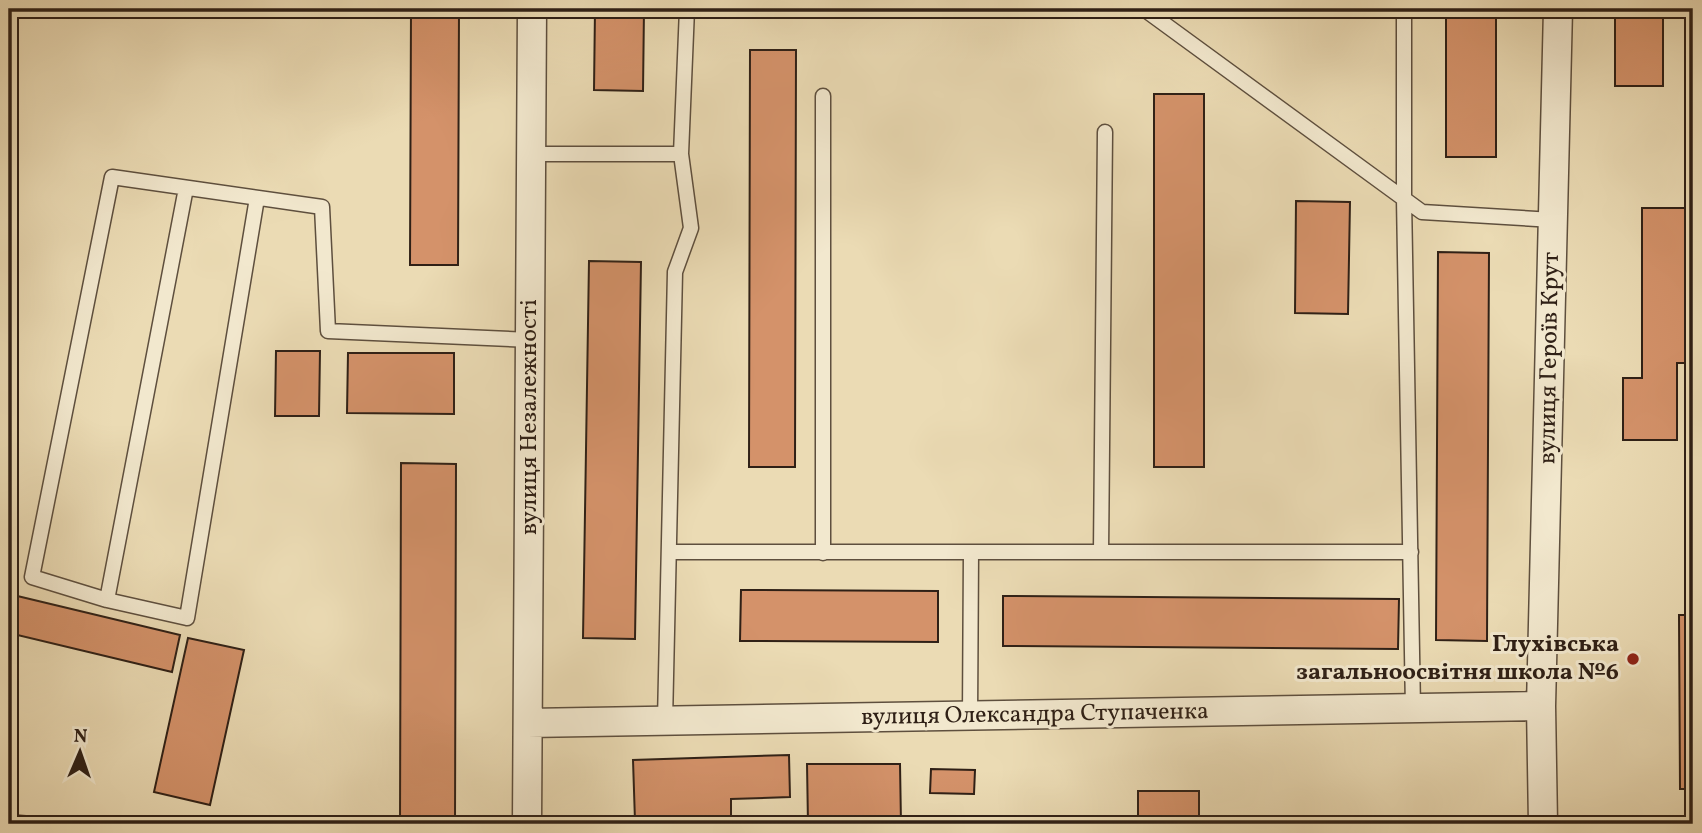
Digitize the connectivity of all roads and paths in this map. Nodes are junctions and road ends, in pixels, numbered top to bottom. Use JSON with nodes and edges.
{"nodes":[{"id":1,"x":532,"y":9,"type":"edge"},
{"id":2,"x":687,"y":9,"type":"edge"},
{"id":3,"x":1144,"y":9,"type":"edge"},
{"id":4,"x":1404,"y":9,"type":"edge"},
{"id":5,"x":1558,"y":9,"type":"edge"},
{"id":6,"x":823,"y":96,"type":"dead end"},
{"id":7,"x":1105,"y":132,"type":"dead end"},
{"id":8,"x":531,"y":154,"type":"junction"},
{"id":9,"x":681,"y":154,"type":"junction"},
{"id":10,"x":186,"y":188,"type":"junction"},
{"id":11,"x":257,"y":198,"type":"junction"},
{"id":12,"x":1404,"y":199,"type":"junction"},
{"id":13,"x":1553,"y":220,"type":"junction"},
{"id":14,"x":530,"y":340,"type":"junction"},
{"id":15,"x":669,"y":552,"type":"junction"},
{"id":16,"x":971,"y":552,"type":"junction"},
{"id":17,"x":1101,"y":552,"type":"junction"},
{"id":18,"x":1411,"y":552,"type":"junction"},
{"id":19,"x":823,"y":553,"type":"junction"},
{"id":20,"x":107,"y":600,"type":"junction"},
{"id":21,"x":1541,"y":706,"type":"junction"},
{"id":22,"x":1413,"y":709,"type":"junction"},
{"id":23,"x":970,"y":716,"type":"junction"},
{"id":24,"x":665,"y":721,"type":"junction"},
{"id":25,"x":528,"y":723,"type":"junction"},
{"id":26,"x":9,"y":822,"type":"edge"},
{"id":27,"x":31,"y":824,"type":"edge"},
{"id":28,"x":527,"y":824,"type":"edge"},
{"id":29,"x":1543,"y":824,"type":"edge"}],
"edges":[{"from":1,"to":8,"type":"street","name":"вулиця Незалежності"},
{"from":2,"to":9,"type":"lane"},
{"from":3,"to":12,"type":"lane"},
{"from":4,"to":12,"type":"lane"},
{"from":5,"to":13,"type":"street","name":"вулиця Героїв Крут"},
{"from":6,"to":19,"type":"lane"},
{"from":7,"to":17,"type":"lane"},
{"from":8,"to":9,"type":"lane"},
{"from":8,"to":14,"type":"street","name":"вулиця Незалежності"},
{"from":9,"to":15,"type":"lane"},
{"from":10,"to":11,"type":"lane"},
{"from":10,"to":20,"type":"lane"},
{"from":10,"to":20,"type":"lane"},
{"from":11,"to":14,"type":"lane"},
{"from":11,"to":20,"type":"lane"},
{"from":12,"to":13,"type":"lane"},
{"from":12,"to":18,"type":"lane"},
{"from":13,"to":21,"type":"street","name":"вулиця Героїв Крут"},
{"from":14,"to":25,"type":"street","name":"вулиця Незалежності"},
{"from":15,"to":19,"type":"lane"},
{"from":15,"to":24,"type":"lane"},
{"from":16,"to":17,"type":"lane"},
{"from":16,"to":19,"type":"lane"},
{"from":16,"to":23,"type":"lane"},
{"from":17,"to":18,"type":"lane"},
{"from":18,"to":22,"type":"lane"},
{"from":21,"to":22,"type":"street","name":"вулиця Олександра Ступаченка"},
{"from":21,"to":29,"type":"street","name":"вулиця Героїв Крут"},
{"from":22,"to":23,"type":"street","name":"вулиця Олександра Ступаченка"},
{"from":23,"to":24,"type":"street","name":"вулиця Олександра Ступаченка"},
{"from":24,"to":25,"type":"street","name":"вулиця Олександра Ступаченка"},
{"from":25,"to":28,"type":"street","name":"вулиця Незалежності"},
{"from":26,"to":27,"type":"lane"}]}
